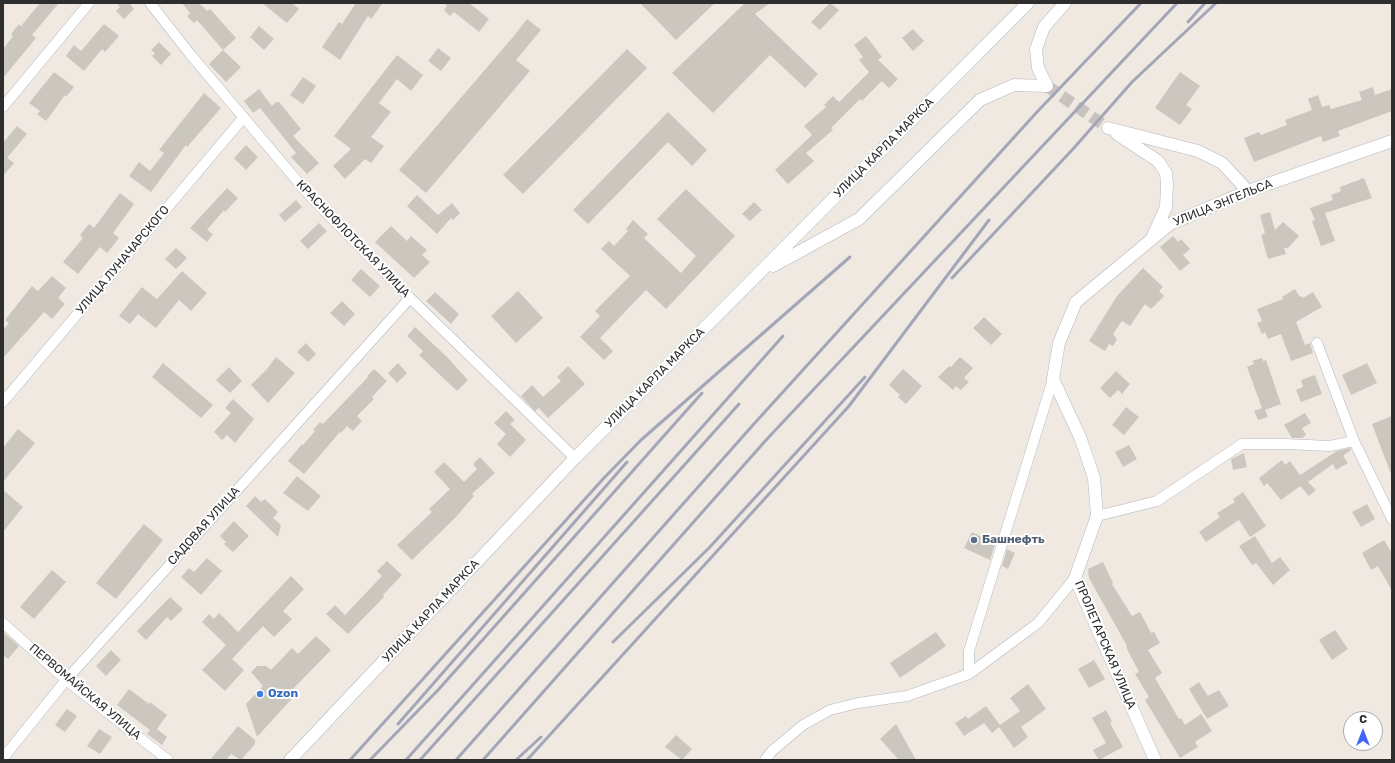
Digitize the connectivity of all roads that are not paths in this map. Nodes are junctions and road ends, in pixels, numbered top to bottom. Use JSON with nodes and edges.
{"nodes":[{"id":1,"x":89,"y":3,"type":"edge"},
{"id":2,"x":150,"y":3,"type":"edge"},
{"id":3,"x":1028,"y":3,"type":"edge"},
{"id":4,"x":1065,"y":3,"type":"edge"},
{"id":5,"x":3,"y":107,"type":"edge"},
{"id":6,"x":244,"y":117,"type":"junction"},
{"id":7,"x":1392,"y":141,"type":"edge"},
{"id":8,"x":1248,"y":191,"type":"junction"},
{"id":9,"x":1150,"y":240,"type":"junction"},
{"id":10,"x":761,"y":272,"type":"junction"},
{"id":11,"x":410,"y":298,"type":"junction"},
{"id":12,"x":1317,"y":343,"type":"dead end"},
{"id":13,"x":1053,"y":379,"type":"junction"},
{"id":14,"x":3,"y":402,"type":"edge"},
{"id":15,"x":1354,"y":441,"type":"junction"},
{"id":16,"x":575,"y":458,"type":"junction"},
{"id":17,"x":1097,"y":516,"type":"junction"},
{"id":18,"x":1392,"y":519,"type":"edge"},
{"id":19,"x":1075,"y":578,"type":"junction"},
{"id":20,"x":3,"y":623,"type":"edge"},
{"id":21,"x":969,"y":674,"type":"junction"},
{"id":22,"x":66,"y":680,"type":"junction"},
{"id":23,"x":3,"y":758,"type":"edge"},
{"id":24,"x":168,"y":760,"type":"edge"},
{"id":25,"x":290,"y":760,"type":"edge"},
{"id":26,"x":765,"y":760,"type":"edge"},
{"id":27,"x":1156,"y":760,"type":"edge"}],
"edges":[{"from":1,"to":5,"type":"street"},
{"from":2,"to":6,"type":"street","name":"КРАСНОФЛОТСКАЯ УЛИЦА"},
{"from":3,"to":10,"type":"street","name":"УЛИЦА КАРЛА МАРКСА"},
{"from":4,"to":10,"type":"street"},
{"from":6,"to":11,"type":"street","name":"КРАСНОФЛОТСКАЯ УЛИЦА"},
{"from":6,"to":14,"type":"street","name":"УЛИЦА ЛУНАЧАРСКОГО"},
{"from":7,"to":8,"type":"street","name":"УЛИЦА ЭНГЕЛЬСА"},
{"from":8,"to":9,"type":"street","name":"УЛИЦА ЭНГЕЛЬСА"},
{"from":8,"to":9,"type":"street"},
{"from":9,"to":13,"type":"street","name":"УЛИЦА ЭНГЕЛЬСА"},
{"from":10,"to":16,"type":"street","name":"УЛИЦА КАРЛА МАРКСА"},
{"from":11,"to":16,"type":"street","name":"КРАСНОФЛОТСКАЯ УЛИЦА"},
{"from":11,"to":22,"type":"street","name":"САДОВАЯ УЛИЦА"},
{"from":12,"to":15,"type":"street"},
{"from":13,"to":17,"type":"street","name":"ПРОЛЕТАРСКАЯ УЛИЦА"},
{"from":13,"to":21,"type":"street"},
{"from":15,"to":17,"type":"street"},
{"from":15,"to":18,"type":"street"},
{"from":16,"to":25,"type":"street","name":"УЛИЦА КАРЛА МАРКСА"},
{"from":17,"to":19,"type":"street","name":"ПРОЛЕТАРСКАЯ УЛИЦА"},
{"from":19,"to":21,"type":"street"},
{"from":19,"to":27,"type":"street","name":"ПРОЛЕТАРСКАЯ УЛИЦА"},
{"from":20,"to":22,"type":"street","name":"ПЕРВОМАЙСКАЯ УЛИЦА"},
{"from":21,"to":26,"type":"street"},
{"from":22,"to":23,"type":"street","name":"САДОВАЯ УЛИЦА"},
{"from":22,"to":24,"type":"street","name":"ПЕРВОМАЙСКАЯ УЛИЦА"}]}
